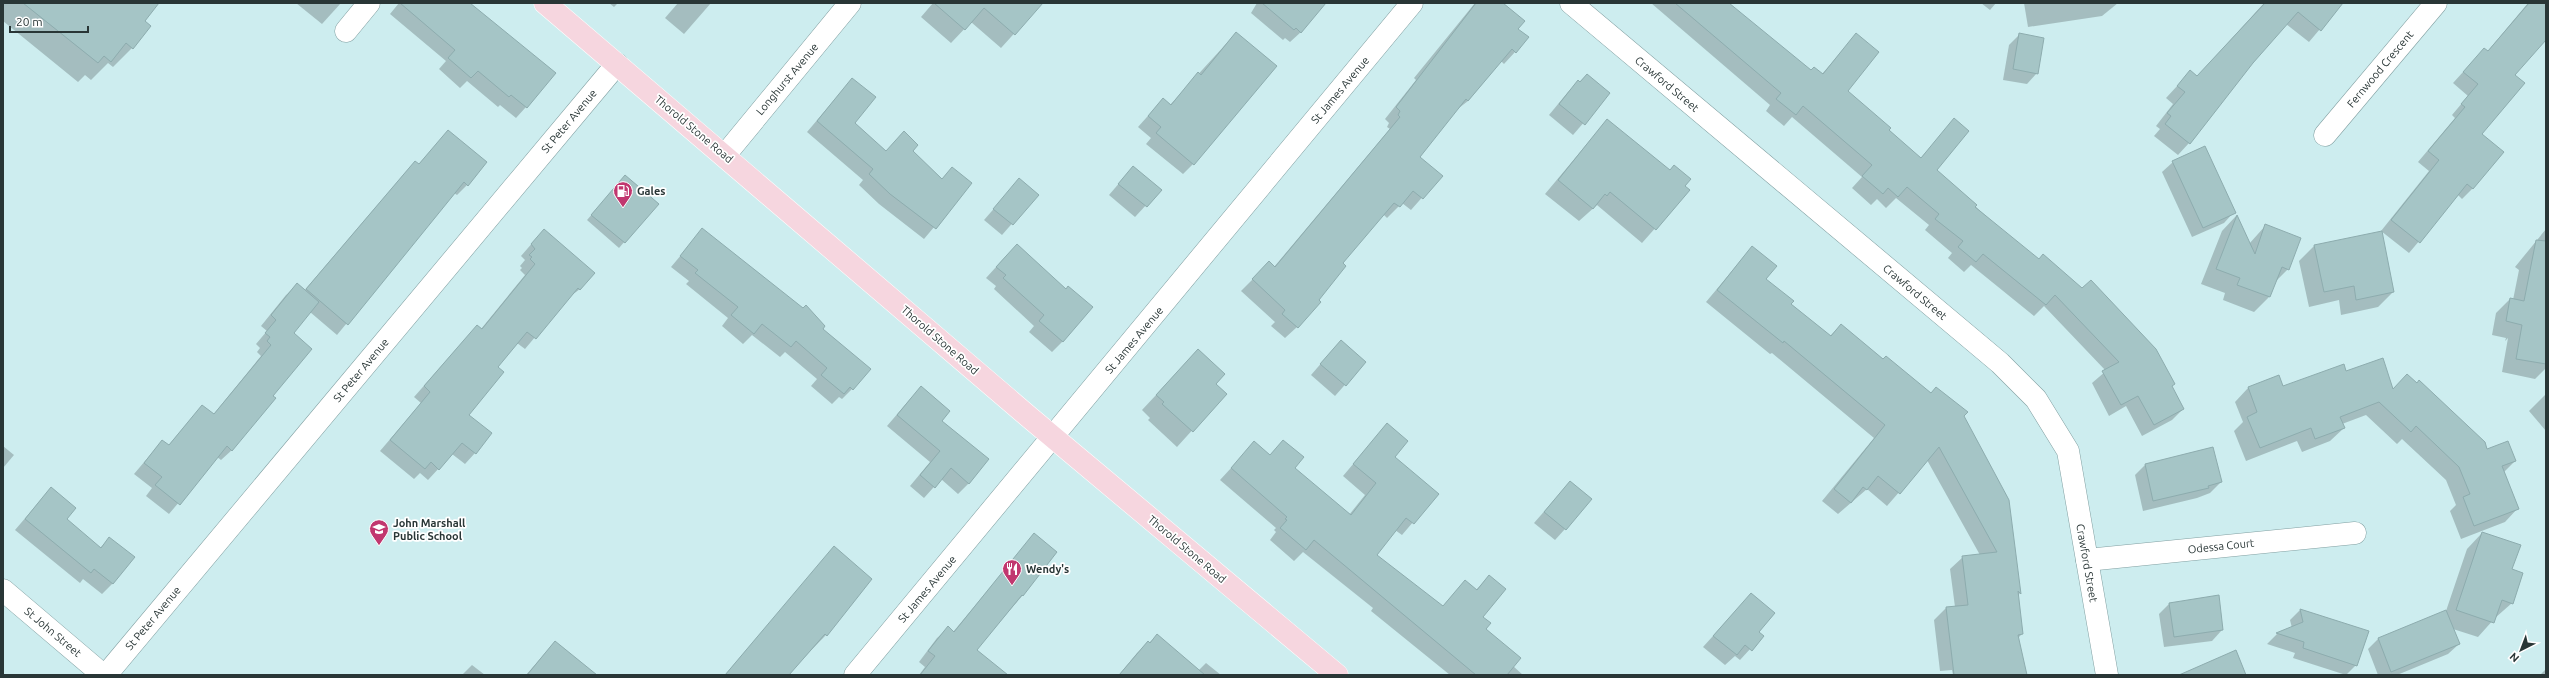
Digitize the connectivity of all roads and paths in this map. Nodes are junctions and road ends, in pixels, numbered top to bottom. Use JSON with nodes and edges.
{"nodes":[{"id":1,"x":369,"y":3,"type":"edge"},
{"id":2,"x":545,"y":3,"type":"edge"},
{"id":3,"x":850,"y":3,"type":"edge"},
{"id":4,"x":1412,"y":3,"type":"edge"},
{"id":5,"x":1571,"y":3,"type":"edge"},
{"id":6,"x":2436,"y":3,"type":"edge"},
{"id":7,"x":346,"y":31,"type":"dead end"},
{"id":8,"x":617,"y":64,"type":"junction"},
{"id":9,"x":2325,"y":135,"type":"dead end"},
{"id":10,"x":725,"y":155,"type":"junction"},
{"id":11,"x":1054,"y":437,"type":"junction"},
{"id":12,"x":2354,"y":533,"type":"dead end"},
{"id":13,"x":2087,"y":560,"type":"junction"},
{"id":14,"x":3,"y":590,"type":"edge"},
{"id":15,"x":105,"y":675,"type":"edge"},
{"id":16,"x":855,"y":675,"type":"edge"},
{"id":17,"x":1337,"y":675,"type":"edge"},
{"id":18,"x":2107,"y":675,"type":"edge"}],
"edges":[{"from":1,"to":7,"type":"street"},
{"from":2,"to":8,"type":"main road","name":"Thorold Stone Road"},
{"from":3,"to":10,"type":"street","name":"Longhurst Avenue"},
{"from":4,"to":11,"type":"street","name":"St James Avenue"},
{"from":5,"to":13,"type":"street","name":"Crawford Street"},
{"from":6,"to":9,"type":"street","name":"Fernwood Crescent"},
{"from":8,"to":10,"type":"main road","name":"Thorold Stone Road"},
{"from":8,"to":15,"type":"street","name":"St Peter Avenue"},
{"from":10,"to":11,"type":"main road","name":"Thorold Stone Road"},
{"from":11,"to":16,"type":"street","name":"St James Avenue"},
{"from":11,"to":17,"type":"main road","name":"Thorold Stone Road"},
{"from":12,"to":13,"type":"street","name":"Odessa Court"},
{"from":13,"to":18,"type":"street","name":"Crawford Street"},
{"from":14,"to":15,"type":"street","name":"St John Street"}]}
